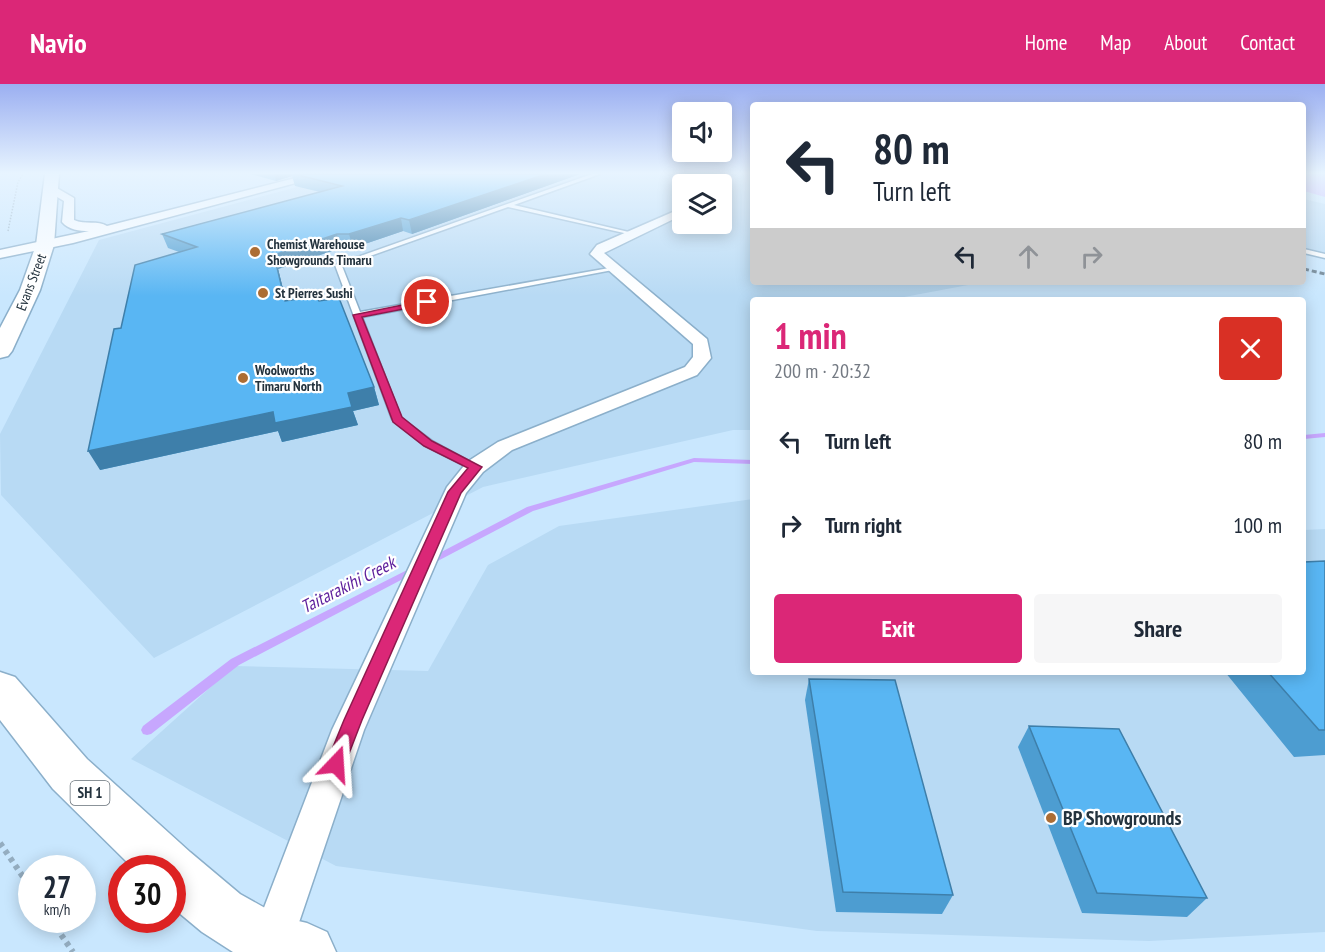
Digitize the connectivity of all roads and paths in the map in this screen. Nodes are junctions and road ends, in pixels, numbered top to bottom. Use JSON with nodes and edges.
{"nodes":[{"id":1,"x":11,"y":215,"type":"edge"},
{"id":2,"x":48,"y":215,"type":"edge"},
{"id":3,"x":69,"y":215,"type":"edge"},
{"id":4,"x":170,"y":215,"type":"edge"},
{"id":5,"x":482,"y":215,"type":"edge"},
{"id":6,"x":549,"y":215,"type":"edge"},
{"id":7,"x":672,"y":216,"type":"edge"},
{"id":8,"x":122,"y":227,"type":"junction"},
{"id":9,"x":8,"y":232,"type":"dead end"},
{"id":10,"x":632,"y":234,"type":"junction"},
{"id":11,"x":45,"y":245,"type":"junction"},
{"id":12,"x":1306,"y":251,"type":"edge"},
{"id":13,"x":0,"y":254,"type":"edge"},
{"id":14,"x":1325,"y":256,"type":"edge"},
{"id":15,"x":0,"y":260,"type":"edge"},
{"id":16,"x":615,"y":269,"type":"junction"},
{"id":17,"x":36,"y":271,"type":"junction"},
{"id":18,"x":357,"y":315,"type":"junction"},
{"id":19,"x":0,"y":351,"type":"edge"},
{"id":20,"x":475,"y":467,"type":"junction"},
{"id":21,"x":0,"y":689,"type":"edge"},
{"id":22,"x":0,"y":843,"type":"edge"},
{"id":23,"x":156,"y":855,"type":"edge"},
{"id":24,"x":18,"y":869,"type":"edge"},
{"id":25,"x":186,"y":882,"type":"edge"},
{"id":26,"x":60,"y":933,"type":"edge"},
{"id":27,"x":282,"y":949,"type":"edge"},
{"id":28,"x":73,"y":952,"type":"edge"}],
"edges":[{"from":1,"to":9,"type":"path"},
{"from":2,"to":11,"type":"highway","name":"Evans Street"},
{"from":3,"to":8,"type":"street"},
{"from":4,"to":8,"type":"street"},
{"from":5,"to":18,"type":"lane"},
{"from":6,"to":10,"type":"lane"},
{"from":7,"to":10,"type":"street"},
{"from":8,"to":11,"type":"street"},
{"from":10,"to":16,"type":"street"},
{"from":11,"to":13,"type":"street"},
{"from":11,"to":17,"type":"highway","name":"Evans Street"},
{"from":12,"to":14,"type":"lane"},
{"from":15,"to":17,"type":"street"},
{"from":16,"to":18,"type":"lane"},
{"from":16,"to":20,"type":"street"},
{"from":17,"to":19,"type":"highway","name":"Evans Street"},
{"from":18,"to":20,"type":"lane"},
{"from":20,"to":27,"type":"street"},
{"from":21,"to":23,"type":"highway","number":"SH 1"},
{"from":22,"to":24,"type":"path"},
{"from":25,"to":27,"type":"highway","number":"SH 1"},
{"from":26,"to":28,"type":"path"}]}
